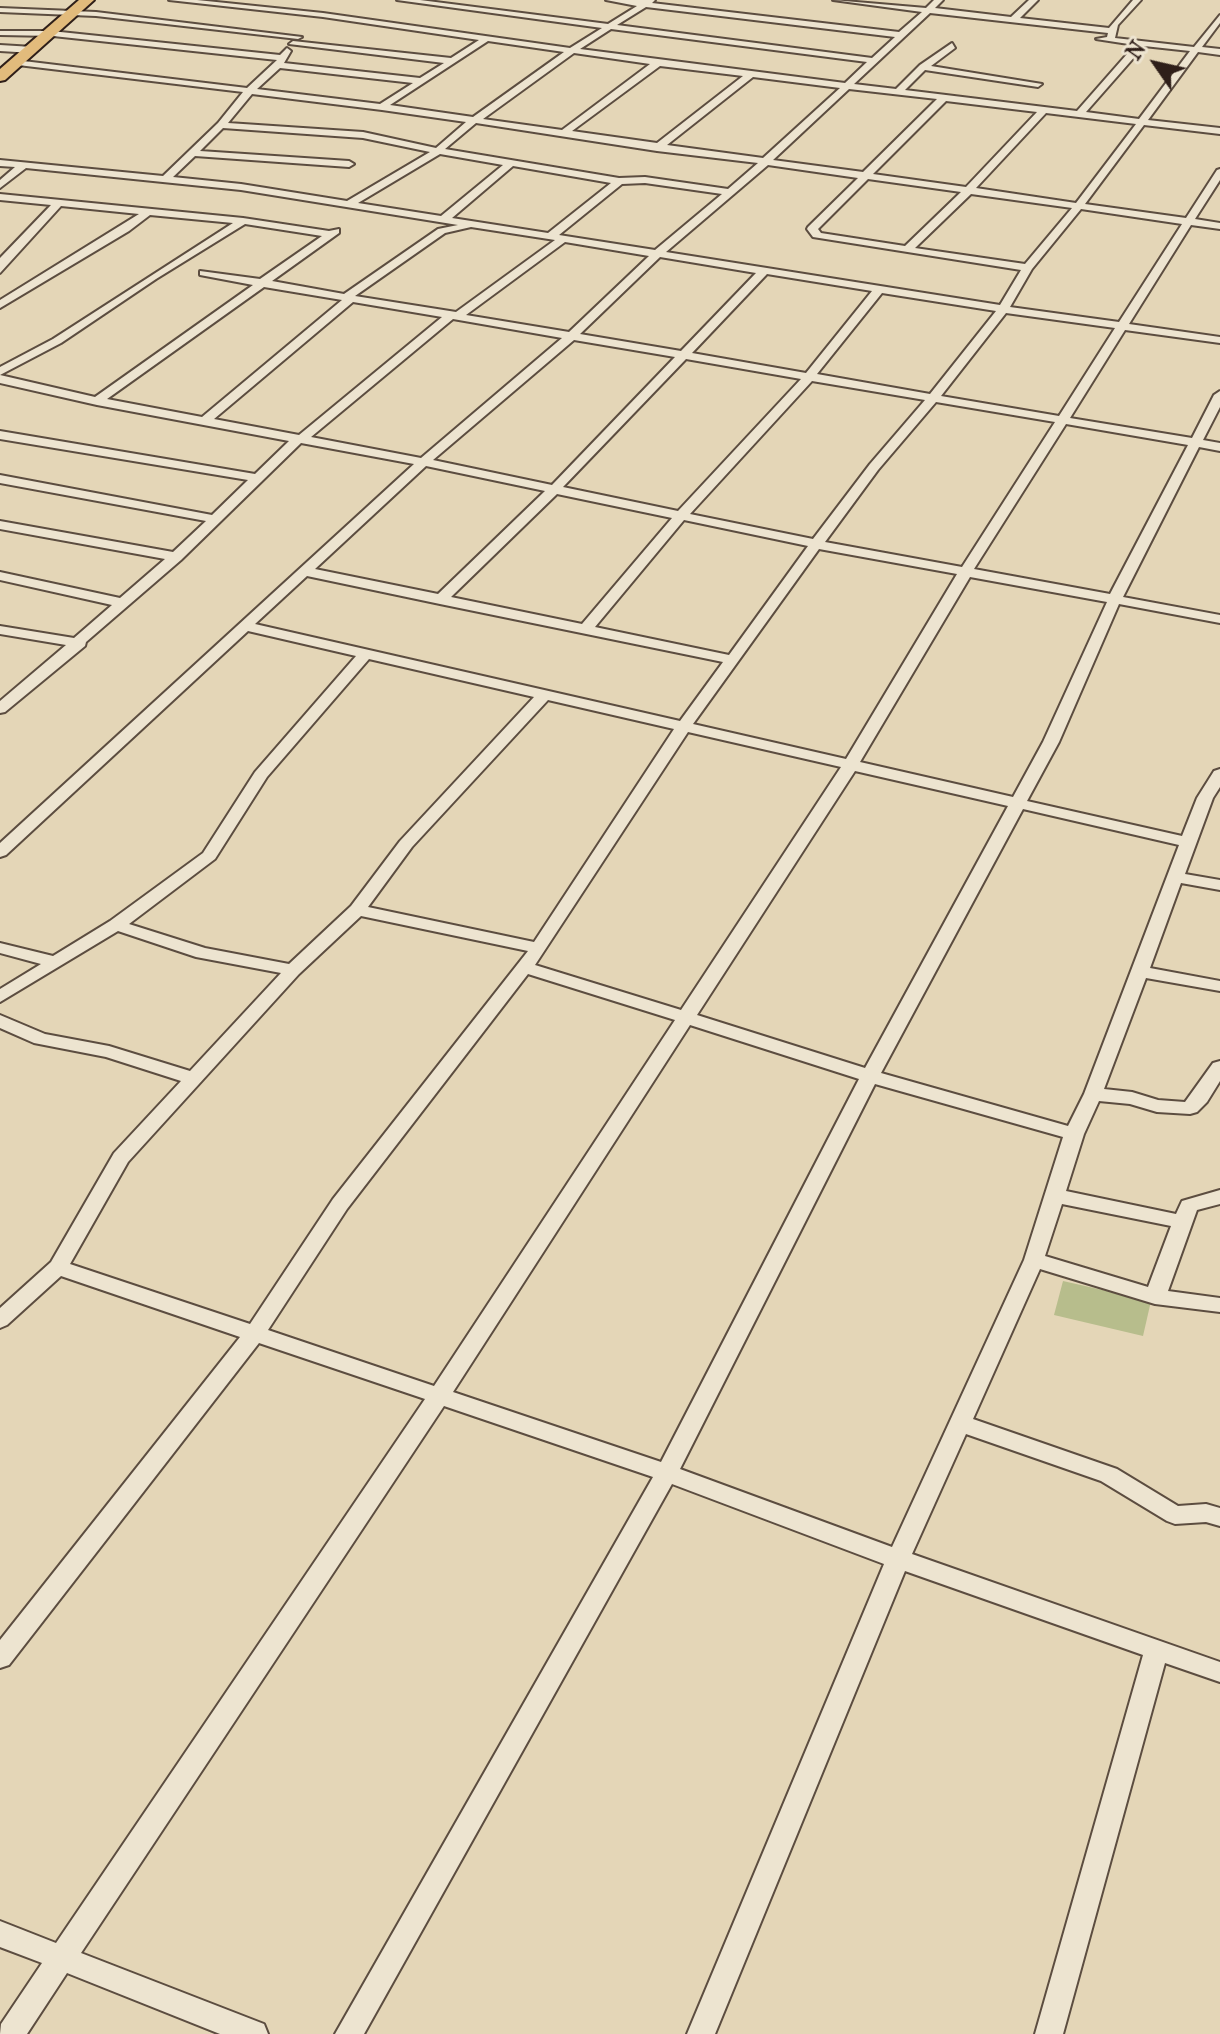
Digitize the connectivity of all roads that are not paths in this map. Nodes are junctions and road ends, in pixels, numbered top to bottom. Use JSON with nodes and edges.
{"nodes":[{"id":1,"x":87,"y":0,"type":"edge"},
{"id":2,"x":173,"y":0,"type":"edge"},
{"id":3,"x":401,"y":0,"type":"edge"},
{"id":4,"x":610,"y":0,"type":"edge"},
{"id":5,"x":837,"y":0,"type":"edge"},
{"id":6,"x":939,"y":0,"type":"edge"},
{"id":7,"x":1034,"y":0,"type":"edge"},
{"id":8,"x":1137,"y":0,"type":"edge"},
{"id":9,"x":648,"y":2,"type":"edge"},
{"id":10,"x":0,"y":10,"type":"edge"},
{"id":11,"x":928,"y":10,"type":"junction"},
{"id":12,"x":75,"y":12,"type":"junction"},
{"id":13,"x":323,"y":15,"type":"junction"},
{"id":14,"x":1220,"y":17,"type":"edge"},
{"id":15,"x":1014,"y":19,"type":"junction"},
{"id":16,"x":315,"y":22,"type":"dead end"},
{"id":17,"x":608,"y":27,"type":"junction"},
{"id":18,"x":307,"y":29,"type":"dead end"},
{"id":19,"x":0,"y":33,"type":"edge"},
{"id":20,"x":50,"y":34,"type":"junction"},
{"id":21,"x":900,"y":35,"type":"junction"},
{"id":22,"x":1112,"y":36,"type":"junction"},
{"id":23,"x":489,"y":37,"type":"junction"},
{"id":24,"x":296,"y":40,"type":"junction"},
{"id":25,"x":1141,"y":44,"type":"junction"},
{"id":26,"x":952,"y":46,"type":"dead end"},
{"id":27,"x":0,"y":48,"type":"edge"},
{"id":28,"x":1194,"y":49,"type":"junction"},
{"id":29,"x":33,"y":50,"type":"junction"},
{"id":30,"x":573,"y":50,"type":"junction"},
{"id":31,"x":1220,"y":52,"type":"edge"},
{"id":32,"x":872,"y":60,"type":"junction"},
{"id":33,"x":280,"y":61,"type":"junction"},
{"id":34,"x":453,"y":61,"type":"junction"},
{"id":35,"x":658,"y":63,"type":"junction"},
{"id":36,"x":923,"y":67,"type":"junction"},
{"id":37,"x":6,"y":70,"type":"edge"},
{"id":38,"x":750,"y":75,"type":"junction"},
{"id":39,"x":420,"y":81,"type":"junction"},
{"id":40,"x":847,"y":84,"type":"junction"},
{"id":41,"x":1038,"y":84,"type":"dead end"},
{"id":42,"x":249,"y":91,"type":"junction"},
{"id":43,"x":899,"y":91,"type":"junction"},
{"id":44,"x":945,"y":97,"type":"junction"},
{"id":45,"x":382,"y":107,"type":"junction"},
{"id":46,"x":1045,"y":108,"type":"junction"},
{"id":47,"x":1080,"y":113,"type":"junction"},
{"id":48,"x":473,"y":121,"type":"junction"},
{"id":49,"x":1143,"y":122,"type":"junction"},
{"id":50,"x":221,"y":125,"type":"junction"},
{"id":51,"x":1220,"y":131,"type":"edge"},
{"id":52,"x":562,"y":134,"type":"junction"},
{"id":53,"x":657,"y":148,"type":"junction"},
{"id":54,"x":438,"y":151,"type":"junction"},
{"id":55,"x":190,"y":153,"type":"junction"},
{"id":56,"x":0,"y":163,"type":"edge"},
{"id":57,"x":764,"y":163,"type":"junction"},
{"id":58,"x":349,"y":164,"type":"dead end"},
{"id":59,"x":510,"y":164,"type":"junction"},
{"id":60,"x":23,"y":166,"type":"junction"},
{"id":61,"x":1220,"y":172,"type":"edge"},
{"id":62,"x":866,"y":176,"type":"junction"},
{"id":63,"x":165,"y":180,"type":"junction"},
{"id":64,"x":619,"y":181,"type":"junction"},
{"id":65,"x":0,"y":185,"type":"edge"},
{"id":66,"x":968,"y":191,"type":"junction"},
{"id":67,"x":730,"y":192,"type":"junction"},
{"id":68,"x":0,"y":197,"type":"edge"},
{"id":69,"x":59,"y":202,"type":"junction"},
{"id":70,"x":349,"y":204,"type":"junction"},
{"id":71,"x":1078,"y":207,"type":"junction"},
{"id":72,"x":149,"y":211,"type":"junction"},
{"id":73,"x":444,"y":219,"type":"junction"},
{"id":74,"x":243,"y":221,"type":"junction"},
{"id":75,"x":1191,"y":222,"type":"junction"},
{"id":76,"x":474,"y":225,"type":"junction"},
{"id":77,"x":1220,"y":226,"type":"edge"},
{"id":78,"x":550,"y":237,"type":"junction"},
{"id":79,"x":563,"y":239,"type":"junction"},
{"id":80,"x":908,"y":249,"type":"junction"},
{"id":81,"x":657,"y":254,"type":"junction"},
{"id":82,"x":1028,"y":268,"type":"junction"},
{"id":83,"x":0,"y":270,"type":"edge"},
{"id":84,"x":764,"y":271,"type":"junction"},
{"id":85,"x":204,"y":273,"type":"dead end"},
{"id":86,"x":261,"y":283,"type":"junction"},
{"id":87,"x":880,"y":289,"type":"junction"},
{"id":88,"x":348,"y":298,"type":"junction"},
{"id":89,"x":0,"y":305,"type":"edge"},
{"id":90,"x":1003,"y":309,"type":"junction"},
{"id":91,"x":455,"y":315,"type":"junction"},
{"id":92,"x":1121,"y":326,"type":"junction"},
{"id":93,"x":570,"y":337,"type":"junction"},
{"id":94,"x":1220,"y":340,"type":"edge"},
{"id":95,"x":685,"y":356,"type":"junction"},
{"id":96,"x":0,"y":372,"type":"edge"},
{"id":97,"x":809,"y":377,"type":"junction"},
{"id":98,"x":0,"y":379,"type":"edge"},
{"id":99,"x":18,"y":382,"type":"junction"},
{"id":100,"x":1220,"y":395,"type":"edge"},
{"id":101,"x":0,"y":396,"type":"edge"},
{"id":102,"x":934,"y":397,"type":"junction"},
{"id":103,"x":97,"y":401,"type":"junction"},
{"id":104,"x":1063,"y":420,"type":"junction"},
{"id":105,"x":205,"y":421,"type":"junction"},
{"id":106,"x":0,"y":435,"type":"edge"},
{"id":107,"x":300,"y":439,"type":"junction"},
{"id":108,"x":1194,"y":442,"type":"junction"},
{"id":109,"x":1220,"y":447,"type":"edge"},
{"id":110,"x":423,"y":462,"type":"junction"},
{"id":111,"x":256,"y":478,"type":"junction"},
{"id":112,"x":0,"y":479,"type":"edge"},
{"id":113,"x":553,"y":491,"type":"junction"},
{"id":114,"x":681,"y":516,"type":"junction"},
{"id":115,"x":215,"y":519,"type":"junction"},
{"id":116,"x":0,"y":525,"type":"edge"},
{"id":117,"x":816,"y":544,"type":"junction"},
{"id":118,"x":176,"y":557,"type":"junction"},
{"id":119,"x":305,"y":571,"type":"junction"},
{"id":120,"x":965,"y":573,"type":"junction"},
{"id":121,"x":0,"y":576,"type":"edge"},
{"id":122,"x":440,"y":600,"type":"junction"},
{"id":123,"x":1114,"y":601,"type":"junction"},
{"id":124,"x":124,"y":603,"type":"junction"},
{"id":125,"x":1220,"y":619,"type":"edge"},
{"id":126,"x":245,"y":626,"type":"junction"},
{"id":127,"x":586,"y":628,"type":"junction"},
{"id":128,"x":0,"y":630,"type":"edge"},
{"id":129,"x":80,"y":643,"type":"junction"},
{"id":130,"x":364,"y":655,"type":"junction"},
{"id":131,"x":734,"y":660,"type":"junction"},
{"id":132,"x":545,"y":694,"type":"junction"},
{"id":133,"x":0,"y":709,"type":"edge"},
{"id":134,"x":684,"y":726,"type":"junction"},
{"id":135,"x":852,"y":763,"type":"junction"},
{"id":136,"x":1220,"y":774,"type":"edge"},
{"id":137,"x":1212,"y":800,"type":"edge"},
{"id":138,"x":1015,"y":804,"type":"junction"},
{"id":139,"x":1187,"y":842,"type":"junction"},
{"id":140,"x":0,"y":852,"type":"edge"},
{"id":141,"x":1175,"y":877,"type":"junction"},
{"id":142,"x":1220,"y":885,"type":"edge"},
{"id":143,"x":357,"y":910,"type":"junction"},
{"id":144,"x":116,"y":925,"type":"junction"},
{"id":145,"x":0,"y":948,"type":"edge"},
{"id":146,"x":539,"y":948,"type":"junction"},
{"id":147,"x":55,"y":962,"type":"junction"},
{"id":148,"x":525,"y":967,"type":"junction"},
{"id":149,"x":293,"y":970,"type":"junction"},
{"id":150,"x":1139,"y":971,"type":"junction"},
{"id":151,"x":1220,"y":986,"type":"edge"},
{"id":152,"x":0,"y":997,"type":"edge"},
{"id":153,"x":685,"y":1019,"type":"junction"},
{"id":154,"x":0,"y":1021,"type":"edge"},
{"id":155,"x":1220,"y":1067,"type":"edge"},
{"id":156,"x":870,"y":1076,"type":"junction"},
{"id":157,"x":192,"y":1078,"type":"junction"},
{"id":158,"x":1093,"y":1094,"type":"junction"},
{"id":159,"x":1074,"y":1134,"type":"junction"},
{"id":160,"x":1056,"y":1196,"type":"junction"},
{"id":161,"x":1220,"y":1197,"type":"edge"},
{"id":162,"x":1183,"y":1222,"type":"junction"},
{"id":163,"x":1034,"y":1260,"type":"junction"},
{"id":164,"x":58,"y":1267,"type":"junction"},
{"id":165,"x":1155,"y":1297,"type":"junction"},
{"id":166,"x":1220,"y":1305,"type":"edge"},
{"id":167,"x":0,"y":1320,"type":"edge"},
{"id":168,"x":255,"y":1333,"type":"junction"},
{"id":169,"x":440,"y":1394,"type":"junction"},
{"id":170,"x":960,"y":1423,"type":"junction"},
{"id":171,"x":667,"y":1473,"type":"junction"},
{"id":172,"x":1220,"y":1517,"type":"edge"},
{"id":173,"x":898,"y":1559,"type":"junction"},
{"id":174,"x":1156,"y":1651,"type":"junction"},
{"id":175,"x":0,"y":1658,"type":"edge"},
{"id":176,"x":1220,"y":1672,"type":"edge"},
{"id":177,"x":0,"y":1934,"type":"edge"},
{"id":178,"x":59,"y":1959,"type":"junction"},
{"id":179,"x":11,"y":2034,"type":"edge"},
{"id":180,"x":254,"y":2034,"type":"edge"},
{"id":181,"x":349,"y":2034,"type":"edge"},
{"id":182,"x":701,"y":2034,"type":"edge"},
{"id":183,"x":1049,"y":2034,"type":"edge"}],
"edges":[{"from":1,"to":12,"type":"main road"},
{"from":2,"to":13,"type":"street"},
{"from":3,"to":17,"type":"street"},
{"from":4,"to":9,"type":"street"},
{"from":5,"to":11,"type":"street"},
{"from":6,"to":11,"type":"street"},
{"from":7,"to":15,"type":"street"},
{"from":8,"to":22,"type":"street"},
{"from":9,"to":17,"type":"street"},
{"from":9,"to":21,"type":"street"},
{"from":10,"to":12,"type":"street"},
{"from":11,"to":15,"type":"street"},
{"from":11,"to":21,"type":"street"},
{"from":12,"to":20,"type":"main road"},
{"from":12,"to":24,"type":"street"},
{"from":13,"to":16,"type":"street"},
{"from":13,"to":23,"type":"street"},
{"from":14,"to":28,"type":"street"},
{"from":15,"to":22,"type":"street"},
{"from":17,"to":30,"type":"street"},
{"from":17,"to":32,"type":"street"},
{"from":18,"to":24,"type":"street"},
{"from":19,"to":20,"type":"street"},
{"from":20,"to":29,"type":"main road"},
{"from":20,"to":33,"type":"street"},
{"from":21,"to":32,"type":"street"},
{"from":22,"to":25,"type":"street"},
{"from":23,"to":30,"type":"street"},
{"from":23,"to":34,"type":"street"},
{"from":24,"to":33,"type":"street"},
{"from":24,"to":34,"type":"street"},
{"from":25,"to":28,"type":"street"},
{"from":25,"to":47,"type":"street"},
{"from":26,"to":36,"type":"street"},
{"from":27,"to":29,"type":"street"},
{"from":28,"to":31,"type":"street"},
{"from":28,"to":49,"type":"street"},
{"from":29,"to":37,"type":"main road"},
{"from":30,"to":35,"type":"street"},
{"from":30,"to":48,"type":"street"},
{"from":32,"to":40,"type":"street"},
{"from":33,"to":39,"type":"street"},
{"from":33,"to":42,"type":"street"},
{"from":34,"to":39,"type":"street"},
{"from":35,"to":38,"type":"street"},
{"from":35,"to":52,"type":"street"},
{"from":36,"to":41,"type":"street"},
{"from":36,"to":43,"type":"street"},
{"from":37,"to":42,"type":"street"},
{"from":38,"to":40,"type":"street"},
{"from":38,"to":53,"type":"street"},
{"from":39,"to":45,"type":"street"},
{"from":40,"to":43,"type":"street"},
{"from":40,"to":57,"type":"street"},
{"from":42,"to":45,"type":"street"},
{"from":42,"to":50,"type":"street"},
{"from":43,"to":44,"type":"street"},
{"from":44,"to":46,"type":"street"},
{"from":44,"to":62,"type":"street"},
{"from":45,"to":48,"type":"street"},
{"from":46,"to":47,"type":"street"},
{"from":46,"to":66,"type":"street"},
{"from":47,"to":49,"type":"street"},
{"from":48,"to":52,"type":"street"},
{"from":48,"to":54,"type":"street"},
{"from":49,"to":51,"type":"street"},
{"from":49,"to":71,"type":"street"},
{"from":50,"to":54,"type":"street"},
{"from":50,"to":55,"type":"street"},
{"from":52,"to":53,"type":"street"},
{"from":53,"to":57,"type":"street"},
{"from":54,"to":59,"type":"street"},
{"from":54,"to":70,"type":"street"},
{"from":55,"to":58,"type":"street"},
{"from":55,"to":63,"type":"street"},
{"from":56,"to":60,"type":"street"},
{"from":57,"to":62,"type":"street"},
{"from":57,"to":67,"type":"street"},
{"from":59,"to":64,"type":"street"},
{"from":59,"to":73,"type":"street"},
{"from":60,"to":63,"type":"street"},
{"from":60,"to":65,"type":"street"},
{"from":61,"to":75,"type":"street"},
{"from":62,"to":66,"type":"street"},
{"from":62,"to":80,"type":"street"},
{"from":63,"to":70,"type":"street"},
{"from":64,"to":67,"type":"street"},
{"from":64,"to":78,"type":"street"},
{"from":66,"to":71,"type":"street"},
{"from":66,"to":80,"type":"street"},
{"from":67,"to":81,"type":"street"},
{"from":68,"to":69,"type":"street"},
{"from":69,"to":72,"type":"street"},
{"from":69,"to":83,"type":"street"},
{"from":70,"to":73,"type":"street"},
{"from":71,"to":75,"type":"street"},
{"from":71,"to":82,"type":"street"},
{"from":72,"to":74,"type":"street"},
{"from":72,"to":89,"type":"street"},
{"from":73,"to":76,"type":"street"},
{"from":74,"to":86,"type":"street"},
{"from":74,"to":96,"type":"street"},
{"from":75,"to":77,"type":"street"},
{"from":75,"to":92,"type":"street"},
{"from":76,"to":78,"type":"street"},
{"from":76,"to":88,"type":"street"},
{"from":78,"to":79,"type":"street"},
{"from":79,"to":81,"type":"street"},
{"from":79,"to":91,"type":"street"},
{"from":80,"to":82,"type":"street"},
{"from":81,"to":84,"type":"street"},
{"from":81,"to":93,"type":"street"},
{"from":82,"to":90,"type":"street"},
{"from":84,"to":87,"type":"street"},
{"from":84,"to":95,"type":"street"},
{"from":85,"to":86,"type":"street"},
{"from":86,"to":88,"type":"street"},
{"from":86,"to":103,"type":"street"},
{"from":87,"to":90,"type":"street"},
{"from":87,"to":97,"type":"street"},
{"from":88,"to":91,"type":"street"},
{"from":88,"to":105,"type":"street"},
{"from":90,"to":92,"type":"street"},
{"from":90,"to":102,"type":"street"},
{"from":91,"to":93,"type":"street"},
{"from":91,"to":107,"type":"street"},
{"from":92,"to":94,"type":"street"},
{"from":92,"to":104,"type":"street"},
{"from":93,"to":95,"type":"street"},
{"from":93,"to":110,"type":"street"},
{"from":95,"to":97,"type":"street"},
{"from":95,"to":113,"type":"street"},
{"from":97,"to":102,"type":"street"},
{"from":97,"to":114,"type":"street"},
{"from":98,"to":99,"type":"street"},
{"from":99,"to":101,"type":"street"},
{"from":99,"to":103,"type":"street"},
{"from":100,"to":108,"type":"street"},
{"from":102,"to":104,"type":"street"},
{"from":102,"to":117,"type":"street"},
{"from":103,"to":105,"type":"street"},
{"from":104,"to":108,"type":"street"},
{"from":104,"to":120,"type":"street"},
{"from":105,"to":107,"type":"street"},
{"from":106,"to":111,"type":"street"},
{"from":107,"to":110,"type":"street"},
{"from":107,"to":111,"type":"street"},
{"from":108,"to":109,"type":"street"},
{"from":108,"to":123,"type":"street"},
{"from":110,"to":113,"type":"street"},
{"from":110,"to":119,"type":"street"},
{"from":111,"to":115,"type":"street"},
{"from":112,"to":115,"type":"street"},
{"from":113,"to":114,"type":"street"},
{"from":113,"to":122,"type":"street"},
{"from":114,"to":117,"type":"street"},
{"from":114,"to":127,"type":"street"},
{"from":115,"to":118,"type":"street"},
{"from":116,"to":118,"type":"street"},
{"from":117,"to":120,"type":"street"},
{"from":117,"to":131,"type":"street"},
{"from":118,"to":124,"type":"street"},
{"from":119,"to":122,"type":"street"},
{"from":119,"to":126,"type":"street"},
{"from":120,"to":123,"type":"street"},
{"from":120,"to":135,"type":"street"},
{"from":121,"to":124,"type":"street"},
{"from":122,"to":127,"type":"street"},
{"from":123,"to":125,"type":"street"},
{"from":123,"to":138,"type":"street"},
{"from":124,"to":129,"type":"street"},
{"from":126,"to":130,"type":"street"},
{"from":126,"to":140,"type":"street"},
{"from":127,"to":131,"type":"street"},
{"from":128,"to":129,"type":"street"},
{"from":129,"to":133,"type":"street"},
{"from":130,"to":132,"type":"street"},
{"from":130,"to":144,"type":"street"},
{"from":131,"to":134,"type":"street"},
{"from":132,"to":134,"type":"street"},
{"from":132,"to":143,"type":"street"},
{"from":134,"to":135,"type":"street"},
{"from":134,"to":146,"type":"street"},
{"from":135,"to":138,"type":"street"},
{"from":135,"to":153,"type":"street"},
{"from":136,"to":137,"type":"street"},
{"from":137,"to":139,"type":"street"},
{"from":138,"to":139,"type":"street"},
{"from":138,"to":156,"type":"street"},
{"from":139,"to":141,"type":"street"},
{"from":141,"to":142,"type":"street"},
{"from":141,"to":150,"type":"street"},
{"from":143,"to":146,"type":"street"},
{"from":143,"to":149,"type":"street"},
{"from":144,"to":147,"type":"street"},
{"from":144,"to":149,"type":"street"},
{"from":145,"to":147,"type":"street"},
{"from":146,"to":148,"type":"street"},
{"from":147,"to":152,"type":"street"},
{"from":148,"to":153,"type":"street"},
{"from":148,"to":168,"type":"street"},
{"from":149,"to":157,"type":"street"},
{"from":150,"to":151,"type":"street"},
{"from":150,"to":158,"type":"street"},
{"from":153,"to":156,"type":"street"},
{"from":153,"to":169,"type":"street"},
{"from":154,"to":157,"type":"street"},
{"from":155,"to":158,"type":"street"},
{"from":156,"to":159,"type":"street"},
{"from":156,"to":171,"type":"street"},
{"from":157,"to":164,"type":"street"},
{"from":158,"to":159,"type":"street"},
{"from":159,"to":160,"type":"street"},
{"from":160,"to":162,"type":"street"},
{"from":160,"to":163,"type":"street"},
{"from":161,"to":162,"type":"street"},
{"from":162,"to":165,"type":"street"},
{"from":163,"to":165,"type":"street"},
{"from":163,"to":170,"type":"street"},
{"from":164,"to":167,"type":"street"},
{"from":164,"to":168,"type":"street"},
{"from":165,"to":166,"type":"street"},
{"from":168,"to":169,"type":"street"},
{"from":168,"to":175,"type":"street"},
{"from":169,"to":171,"type":"street"},
{"from":169,"to":178,"type":"street"},
{"from":170,"to":172,"type":"street"},
{"from":170,"to":173,"type":"street"},
{"from":171,"to":173,"type":"street"},
{"from":171,"to":181,"type":"street"},
{"from":173,"to":174,"type":"street"},
{"from":173,"to":182,"type":"street"},
{"from":174,"to":176,"type":"street"},
{"from":174,"to":183,"type":"street"},
{"from":177,"to":178,"type":"street"},
{"from":178,"to":179,"type":"street"},
{"from":178,"to":180,"type":"street"}]}
